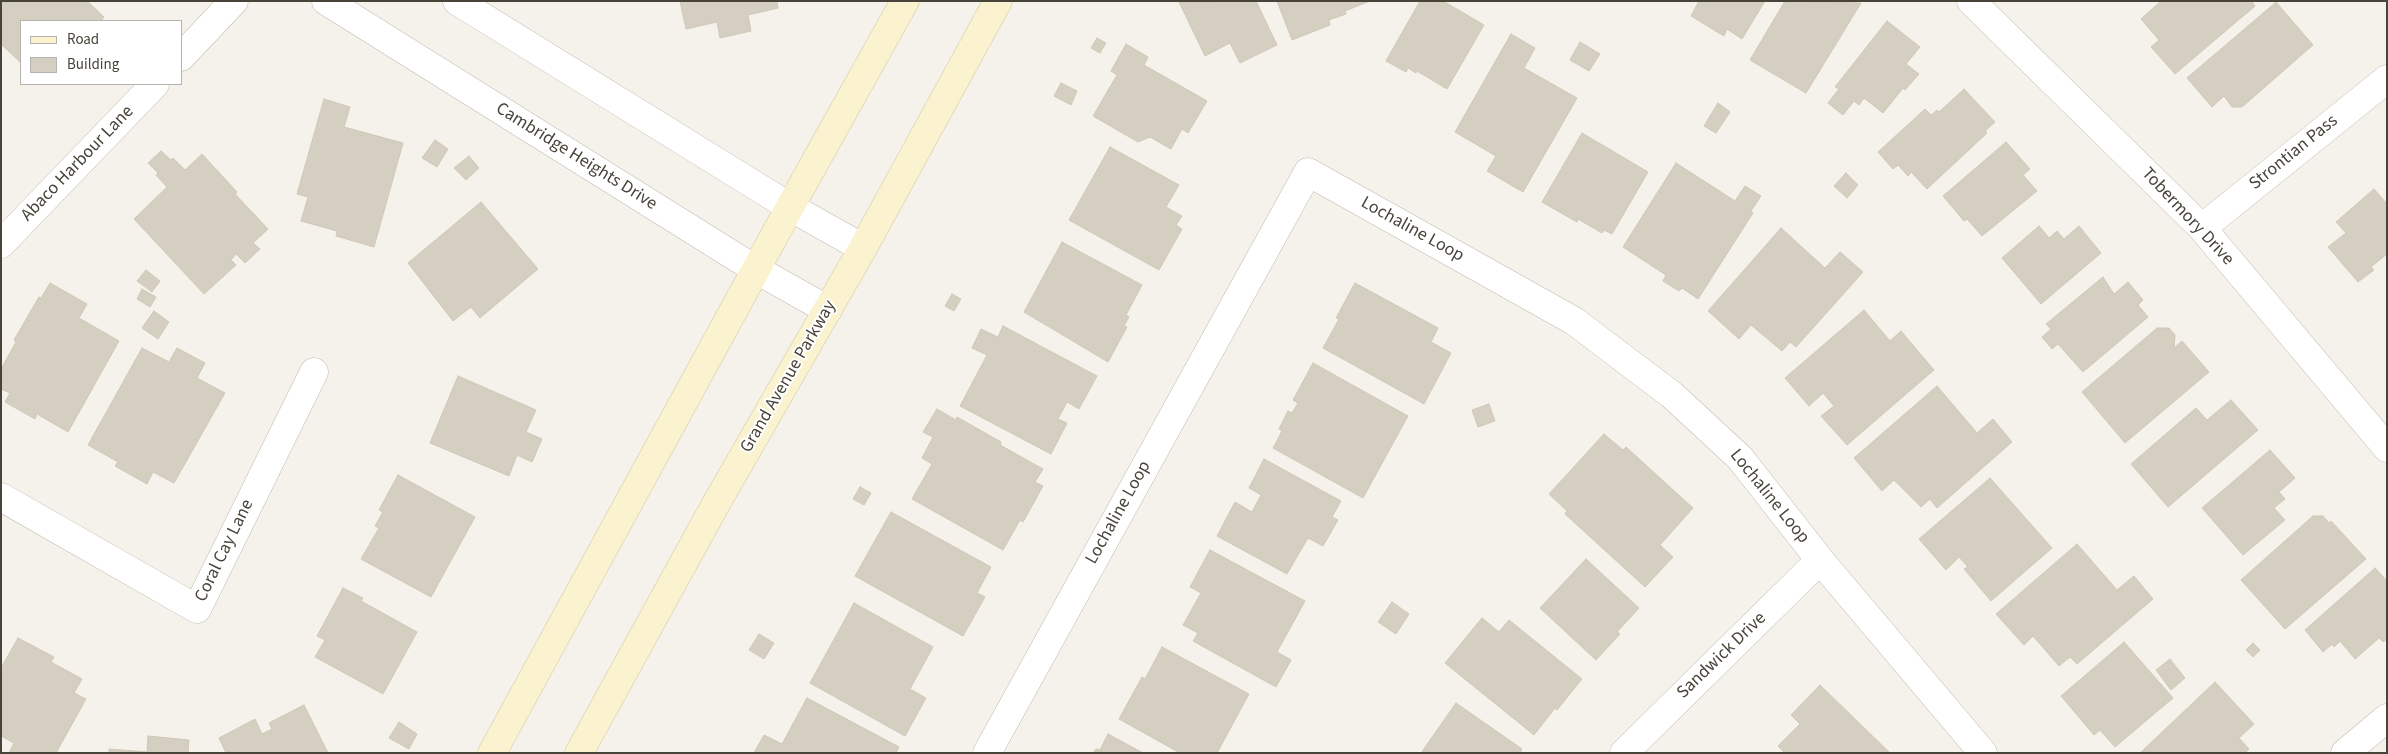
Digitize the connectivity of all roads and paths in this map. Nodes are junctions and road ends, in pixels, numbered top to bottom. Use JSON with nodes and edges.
{"nodes":[{"id":1,"x":234,"y":1,"type":"edge"},
{"id":2,"x":326,"y":1,"type":"edge"},
{"id":3,"x":457,"y":1,"type":"edge"},
{"id":4,"x":905,"y":1,"type":"edge"},
{"id":5,"x":998,"y":1,"type":"edge"},
{"id":6,"x":1971,"y":1,"type":"edge"},
{"id":7,"x":182,"y":55,"type":"edge"},
{"id":8,"x":2387,"y":79,"type":"edge"},
{"id":9,"x":154,"y":85,"type":"edge"},
{"id":10,"x":790,"y":207,"type":"junction"},
{"id":11,"x":2202,"y":228,"type":"junction"},
{"id":12,"x":1,"y":244,"type":"edge"},
{"id":13,"x":863,"y":248,"type":"junction"},
{"id":14,"x":756,"y":269,"type":"junction"},
{"id":15,"x":828,"y":310,"type":"junction"},
{"id":16,"x":314,"y":372,"type":"dead end"},
{"id":17,"x":2387,"y":448,"type":"edge"},
{"id":18,"x":1,"y":497,"type":"edge"},
{"id":19,"x":1820,"y":560,"type":"junction"},
{"id":20,"x":2387,"y":718,"type":"edge"},
{"id":21,"x":492,"y":753,"type":"edge"},
{"id":22,"x":579,"y":753,"type":"edge"},
{"id":23,"x":986,"y":753,"type":"edge"},
{"id":24,"x":1624,"y":753,"type":"edge"},
{"id":25,"x":1983,"y":753,"type":"edge"},
{"id":26,"x":2345,"y":753,"type":"edge"}],
"edges":[{"from":1,"to":7,"type":"street"},
{"from":2,"to":14,"type":"street","name":"Cambridge Heights Drive"},
{"from":3,"to":10,"type":"street"},
{"from":4,"to":10,"type":"main road"},
{"from":5,"to":13,"type":"main road","name":"Grand Avenue Parkway"},
{"from":6,"to":11,"type":"street","name":"Tobermory Drive"},
{"from":8,"to":11,"type":"street","name":"Strontian Pass"},
{"from":9,"to":12,"type":"street","name":"Abaco Harbour Lane"},
{"from":10,"to":13,"type":"street"},
{"from":10,"to":14,"type":"main road"},
{"from":11,"to":17,"type":"street","name":"Tobermory Drive"},
{"from":13,"to":15,"type":"main road","name":"Grand Avenue Parkway"},
{"from":14,"to":15,"type":"street","name":"Cambridge Heights Drive"},
{"from":14,"to":21,"type":"main road"},
{"from":15,"to":22,"type":"main road","name":"Grand Avenue Parkway"},
{"from":16,"to":18,"type":"street","name":"Coral Cay Lane"},
{"from":19,"to":23,"type":"street","name":"Lochaline Loop"},
{"from":19,"to":24,"type":"street","name":"Sandwick Drive"},
{"from":19,"to":25,"type":"street","name":"Lochaline Loop"},
{"from":20,"to":26,"type":"street"}]}
